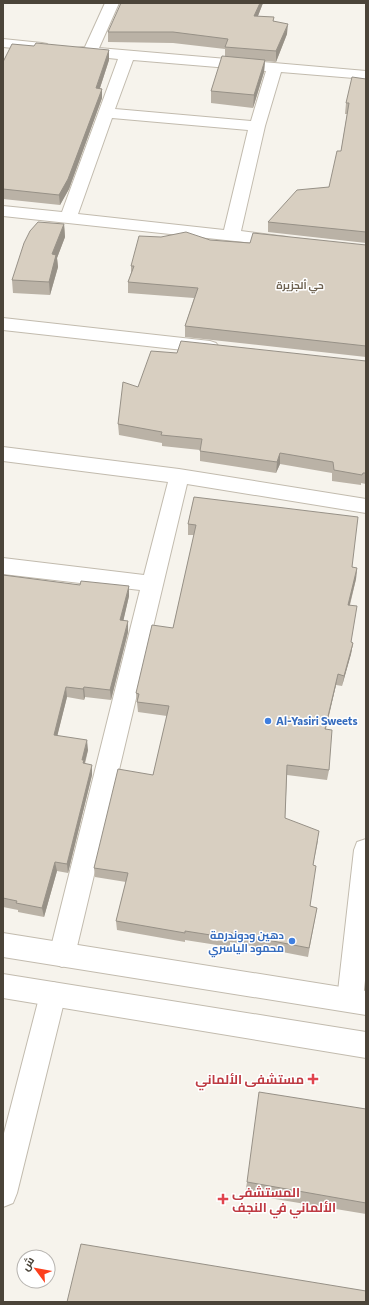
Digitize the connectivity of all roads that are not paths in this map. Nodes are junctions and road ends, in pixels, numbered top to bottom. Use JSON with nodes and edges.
{"nodes":[{"id":1,"x":112,"y":3,"type":"edge"},
{"id":2,"x":3,"y":43,"type":"edge"},
{"id":3,"x":90,"y":52,"type":"junction"},
{"id":4,"x":127,"y":55,"type":"junction"},
{"id":5,"x":275,"y":67,"type":"junction"},
{"id":6,"x":366,"y":74,"type":"edge"},
{"id":7,"x":105,"y":113,"type":"junction"},
{"id":8,"x":257,"y":126,"type":"junction"},
{"id":9,"x":3,"y":211,"type":"edge"},
{"id":10,"x":68,"y":218,"type":"junction"},
{"id":11,"x":231,"y":236,"type":"junction"},
{"id":12,"x":298,"y":243,"type":"edge"},
{"id":13,"x":3,"y":324,"type":"edge"},
{"id":14,"x":224,"y":349,"type":"edge"},
{"id":15,"x":3,"y":454,"type":"edge"},
{"id":16,"x":179,"y":476,"type":"junction"},
{"id":17,"x":366,"y":506,"type":"edge"},
{"id":18,"x":3,"y":566,"type":"edge"},
{"id":19,"x":153,"y":584,"type":"junction"},
{"id":20,"x":366,"y":850,"type":"edge"},
{"id":21,"x":3,"y":945,"type":"edge"},
{"id":22,"x":62,"y":955,"type":"junction"},
{"id":23,"x":3,"y":986,"type":"edge"},
{"id":24,"x":53,"y":994,"type":"junction"},
{"id":25,"x":358,"y":1002,"type":"edge"},
{"id":26,"x":366,"y":1045,"type":"edge"},
{"id":27,"x":3,"y":1193,"type":"edge"}],
"edges":[{"from":1,"to":3,"type":"street"},
{"from":2,"to":3,"type":"street"},
{"from":3,"to":4,"type":"street"},
{"from":4,"to":5,"type":"street"},
{"from":4,"to":7,"type":"street"},
{"from":5,"to":6,"type":"street"},
{"from":5,"to":8,"type":"street"},
{"from":7,"to":8,"type":"street"},
{"from":7,"to":10,"type":"street"},
{"from":8,"to":11,"type":"street"},
{"from":9,"to":10,"type":"street"},
{"from":10,"to":11,"type":"street"},
{"from":11,"to":12,"type":"street"},
{"from":13,"to":14,"type":"street"},
{"from":15,"to":16,"type":"street"},
{"from":16,"to":17,"type":"street"},
{"from":16,"to":19,"type":"street"},
{"from":18,"to":19,"type":"street"},
{"from":19,"to":22,"type":"street"},
{"from":20,"to":25,"type":"street"},
{"from":21,"to":22,"type":"street"},
{"from":22,"to":25,"type":"street"},
{"from":23,"to":24,"type":"street"},
{"from":24,"to":26,"type":"street"},
{"from":24,"to":27,"type":"street"}]}
